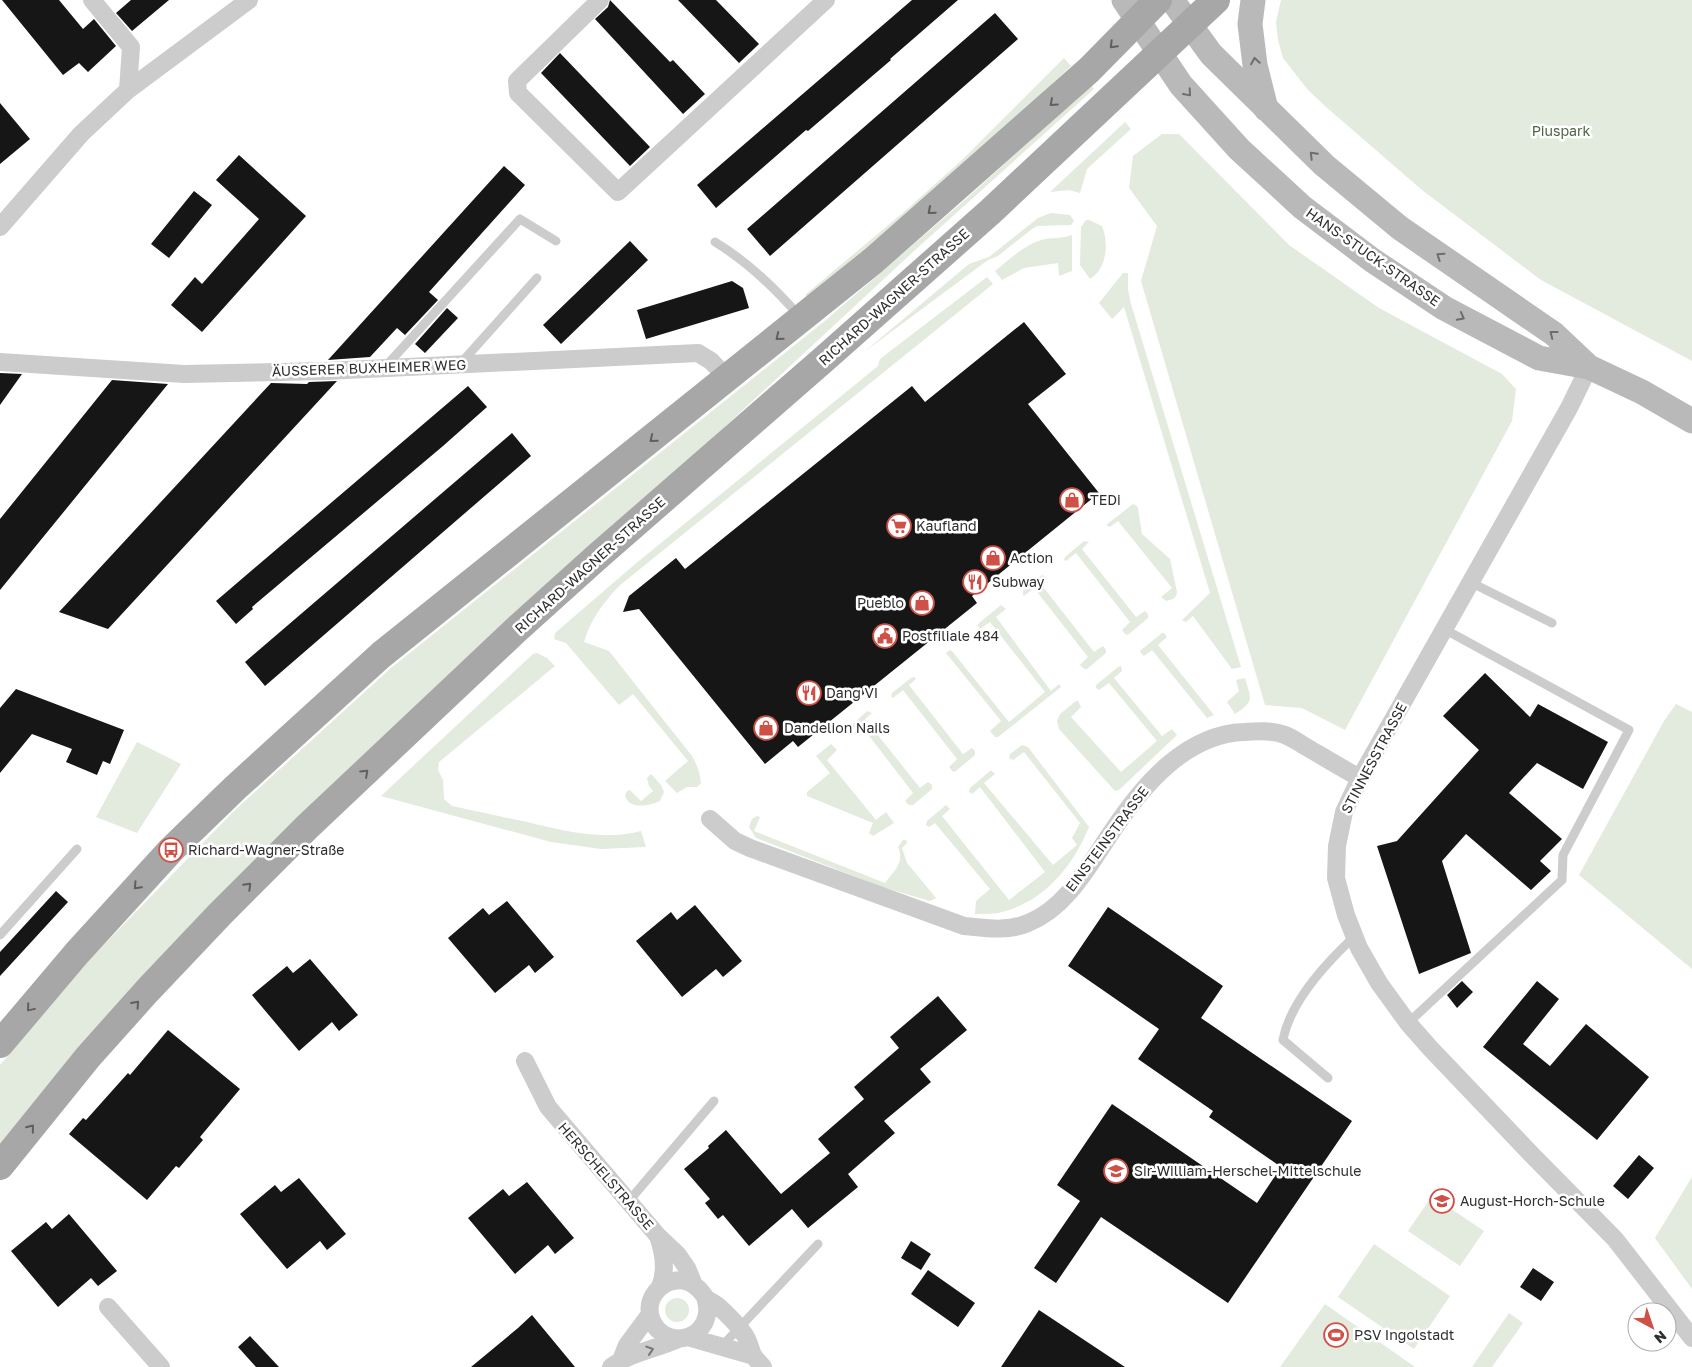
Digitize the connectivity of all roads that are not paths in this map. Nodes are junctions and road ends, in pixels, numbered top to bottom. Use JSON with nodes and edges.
{"nodes":[{"id":1,"x":92,"y":0,"type":"edge"},
{"id":2,"x":249,"y":0,"type":"edge"},
{"id":3,"x":600,"y":0,"type":"edge"},
{"id":4,"x":826,"y":0,"type":"edge"},
{"id":5,"x":1158,"y":0,"type":"edge"},
{"id":6,"x":1172,"y":0,"type":"edge"},
{"id":7,"x":1216,"y":0,"type":"edge"},
{"id":8,"x":1253,"y":0,"type":"edge"},
{"id":9,"x":1131,"y":10,"type":"edge"},
{"id":10,"x":1189,"y":25,"type":"junction"},
{"id":11,"x":1159,"y":53,"type":"junction"},
{"id":12,"x":128,"y":90,"type":"junction"},
{"id":13,"x":1266,"y":109,"type":"junction"},
{"id":14,"x":1,"y":223,"type":"edge"},
{"id":15,"x":556,"y":241,"type":"dead end"},
{"id":16,"x":716,"y":242,"type":"dead end"},
{"id":17,"x":538,"y":278,"type":"dead end"},
{"id":18,"x":802,"y":319,"type":"junction"},
{"id":19,"x":0,"y":362,"type":"edge"},
{"id":20,"x":459,"y":365,"type":"junction"},
{"id":21,"x":1589,"y":366,"type":"junction"},
{"id":22,"x":383,"y":369,"type":"junction"},
{"id":23,"x":728,"y":379,"type":"junction"},
{"id":24,"x":1692,"y":421,"type":"edge"},
{"id":25,"x":1470,"y":582,"type":"junction"},
{"id":26,"x":1552,"y":623,"type":"dead end"},
{"id":27,"x":1444,"y":630,"type":"junction"},
{"id":28,"x":1360,"y":778,"type":"junction"},
{"id":29,"x":710,"y":819,"type":"dead end"},
{"id":30,"x":78,"y":849,"type":"dead end"},
{"id":31,"x":0,"y":935,"type":"edge"},
{"id":32,"x":1354,"y":936,"type":"junction"},
{"id":33,"x":1408,"y":1023,"type":"junction"},
{"id":34,"x":0,"y":1044,"type":"edge"},
{"id":35,"x":524,"y":1061,"type":"dead end"},
{"id":36,"x":1328,"y":1078,"type":"dead end"},
{"id":37,"x":714,"y":1101,"type":"dead end"},
{"id":38,"x":0,"y":1166,"type":"edge"},
{"id":39,"x":628,"y":1202,"type":"junction"},
{"id":40,"x":658,"y":1236,"type":"junction"},
{"id":41,"x":818,"y":1244,"type":"dead end"},
{"id":42,"x":660,"y":1287,"type":"junction"},
{"id":43,"x":700,"y":1291,"type":"junction"},
{"id":44,"x":108,"y":1307,"type":"dead end"},
{"id":45,"x":650,"y":1314,"type":"junction"},
{"id":46,"x":738,"y":1327,"type":"junction"},
{"id":47,"x":683,"y":1338,"type":"junction"},
{"id":48,"x":1692,"y":1338,"type":"edge"},
{"id":49,"x":722,"y":1346,"type":"junction"},
{"id":50,"x":758,"y":1361,"type":"edge"},
{"id":51,"x":616,"y":1363,"type":"edge"},
{"id":52,"x":161,"y":1367,"type":"edge"}],
"edges":[{"from":1,"to":12,"type":"street"},
{"from":2,"to":12,"type":"street"},
{"from":3,"to":4,"type":"street"},
{"from":5,"to":9,"type":"main road"},
{"from":6,"to":10,"type":"main road","name":"HANS-STUCK-STRASSE"},
{"from":7,"to":10,"type":"main road","name":"RICHARD-WAGNER-STRASSE"},
{"from":13,"to":8,"type":"main road","one_way":true},
{"from":9,"to":11,"type":"main road","name":"HANS-STUCK-STRASSE"},
{"from":9,"to":18,"type":"main road","one_way":true},
{"from":10,"to":11,"type":"main road","name":"RICHARD-WAGNER-STRASSE"},
{"from":10,"to":13,"type":"main road","name":"HANS-STUCK-STRASSE"},
{"from":11,"to":21,"type":"main road","name":"HANS-STUCK-STRASSE","one_way":true},
{"from":38,"to":11,"type":"main road","name":"RICHARD-WAGNER-STRASSE","one_way":true},
{"from":12,"to":14,"type":"street"},
{"from":21,"to":13,"type":"main road","name":"HANS-STUCK-STRASSE","one_way":true},
{"from":15,"to":22,"type":"lane"},
{"from":16,"to":18,"type":"lane"},
{"from":17,"to":20,"type":"lane"},
{"from":18,"to":23,"type":"main road","one_way":true},
{"from":19,"to":22,"type":"street","name":"ÄUSSERER BUXHEIMER WEG"},
{"from":20,"to":22,"type":"street","name":"ÄUSSERER BUXHEIMER WEG"},
{"from":20,"to":23,"type":"street","name":"ÄUSSERER BUXHEIMER WEG"},
{"from":21,"to":24,"type":"main road","name":"HANS-STUCK-STRASSE"},
{"from":21,"to":25,"type":"street","name":"STINNESSTRASSE"},
{"from":23,"to":34,"type":"main road","one_way":true},
{"from":25,"to":26,"type":"lane"},
{"from":25,"to":27,"type":"street","name":"STINNESSTRASSE"},
{"from":27,"to":28,"type":"street","name":"STINNESSTRASSE"},
{"from":27,"to":33,"type":"lane"},
{"from":28,"to":29,"type":"street","name":"EINSTEINSTRASSE"},
{"from":28,"to":32,"type":"street","name":"STINNESSTRASSE"},
{"from":30,"to":31,"type":"lane"},
{"from":32,"to":33,"type":"street","name":"STINNESSTRASSE"},
{"from":32,"to":36,"type":"lane"},
{"from":33,"to":48,"type":"street","name":"STINNESSTRASSE"},
{"from":35,"to":39,"type":"street","name":"HERSCHELSTRASSE"},
{"from":37,"to":39,"type":"lane"},
{"from":39,"to":40,"type":"street","name":"HERSCHELSTRASSE"},
{"from":40,"to":42,"type":"street"},
{"from":40,"to":43,"type":"street","name":"HERSCHELSTRASSE"},
{"from":41,"to":46,"type":"lane"},
{"from":42,"to":43,"type":"street"},
{"from":42,"to":45,"type":"street"},
{"from":43,"to":46,"type":"street","name":"HERSCHELSTRASSE"},
{"from":43,"to":47,"type":"street","name":"HERSCHELSTRASSE"},
{"from":44,"to":52,"type":"street"},
{"from":45,"to":47,"type":"street","name":"HERSCHELSTRASSE"},
{"from":45,"to":51,"type":"street"},
{"from":46,"to":49,"type":"lane"},
{"from":46,"to":50,"type":"street","name":"HERSCHELSTRASSE"},
{"from":47,"to":49,"type":"street","name":"HERSCHELSTRASSE"},
{"from":51,"to":47,"type":"street","one_way":true},
{"from":49,"to":50,"type":"street","name":"HERSCHELSTRASSE"}]}
